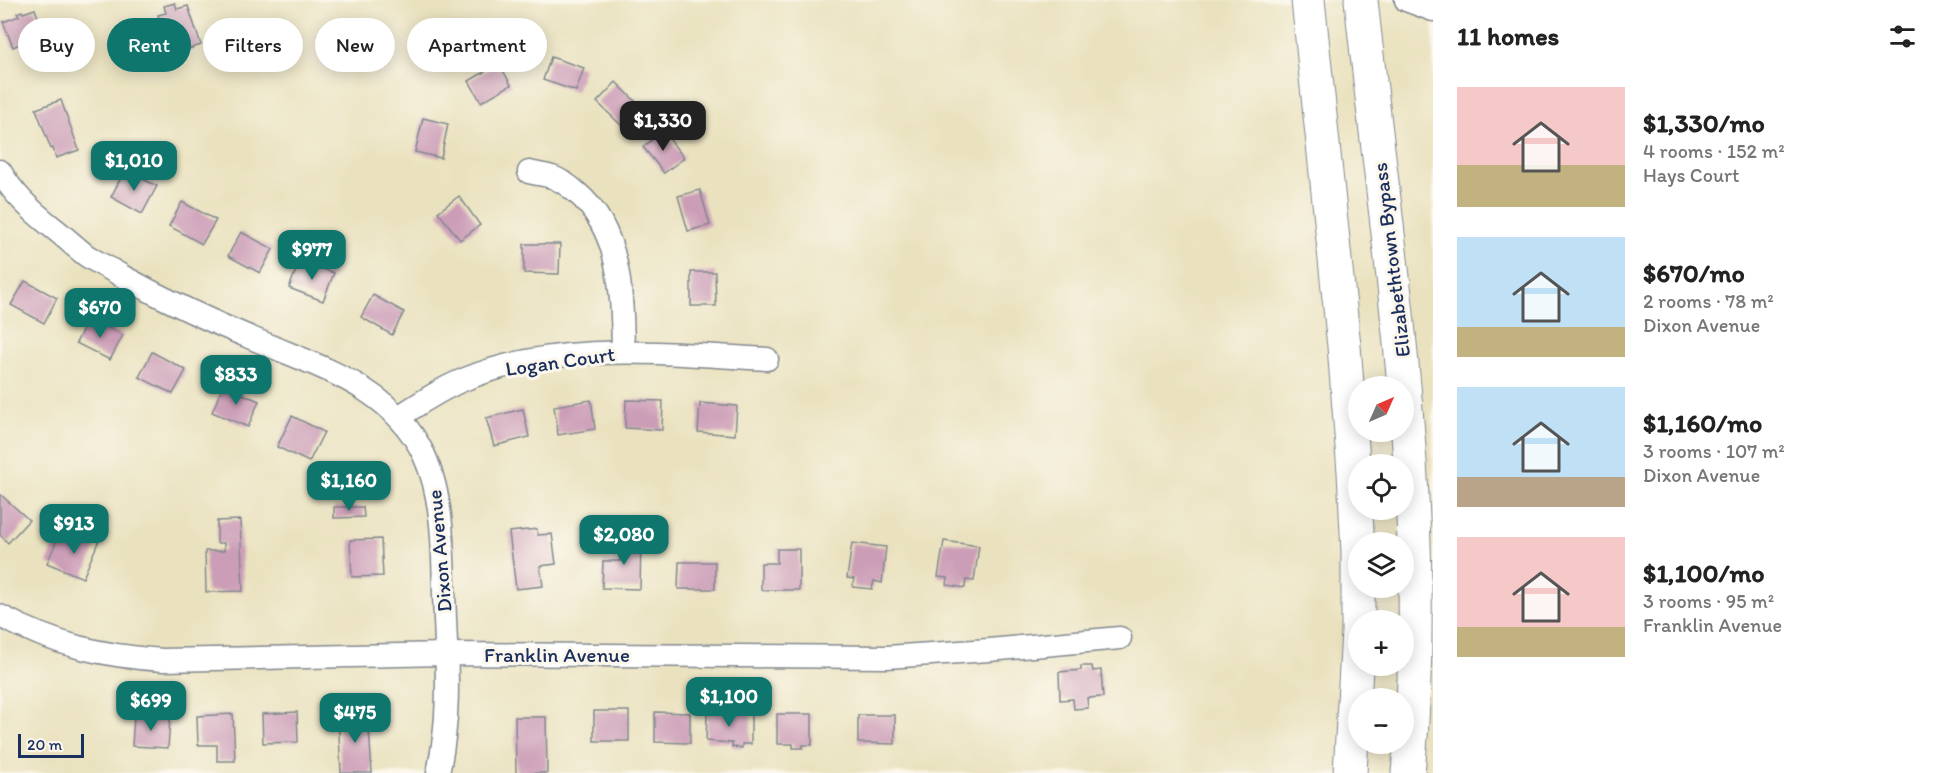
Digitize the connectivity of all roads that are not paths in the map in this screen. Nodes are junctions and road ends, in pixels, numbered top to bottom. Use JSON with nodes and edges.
{"nodes":[{"id":1,"x":1308,"y":0,"type":"edge"},
{"id":2,"x":1361,"y":0,"type":"edge"},
{"id":3,"x":1406,"y":0,"type":"edge"},
{"id":4,"x":1433,"y":10,"type":"edge"},
{"id":5,"x":0,"y":171,"type":"edge"},
{"id":6,"x":529,"y":172,"type":"dead end"},
{"id":7,"x":623,"y":352,"type":"junction"},
{"id":8,"x":767,"y":359,"type":"dead end"},
{"id":9,"x":400,"y":416,"type":"junction"},
{"id":10,"x":0,"y":616,"type":"edge"},
{"id":11,"x":1120,"y":638,"type":"dead end"},
{"id":12,"x":446,"y":654,"type":"junction"},
{"id":13,"x":438,"y":773,"type":"edge"},
{"id":14,"x":1350,"y":773,"type":"edge"},
{"id":15,"x":1408,"y":773,"type":"edge"}],
"edges":[{"from":1,"to":14,"type":"highway"},
{"from":2,"to":15,"type":"highway","name":"Elizabethtown Bypass"},
{"from":3,"to":4,"type":"street"},
{"from":5,"to":9,"type":"street","name":"Dixon Avenue"},
{"from":6,"to":7,"type":"street"},
{"from":7,"to":8,"type":"street","name":"Logan Court"},
{"from":7,"to":9,"type":"street","name":"Logan Court"},
{"from":9,"to":12,"type":"street","name":"Dixon Avenue"},
{"from":10,"to":12,"type":"street","name":"Franklin Avenue"},
{"from":11,"to":12,"type":"street","name":"Franklin Avenue"},
{"from":12,"to":13,"type":"street","name":"Dixon Avenue"}]}
